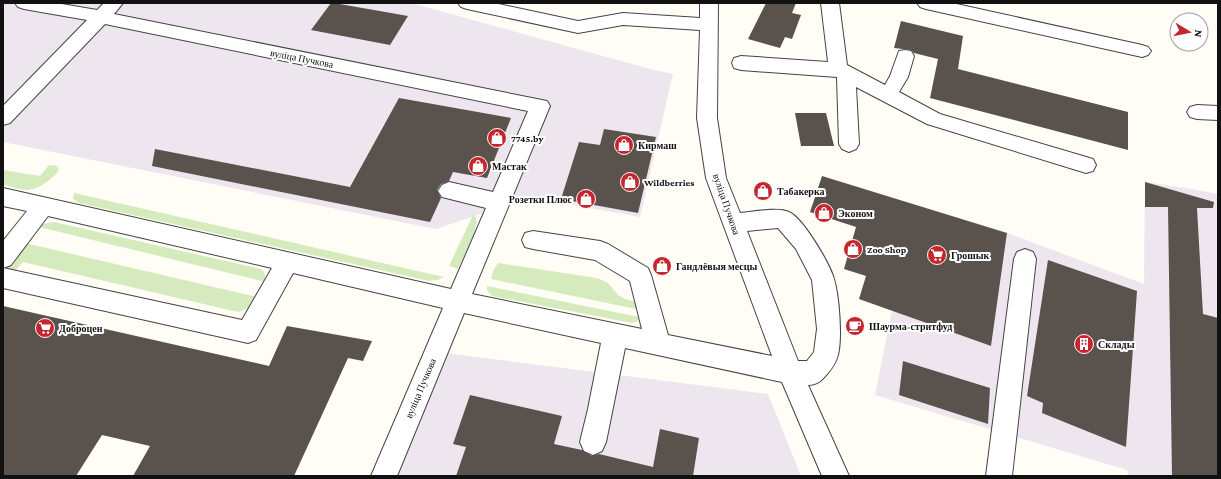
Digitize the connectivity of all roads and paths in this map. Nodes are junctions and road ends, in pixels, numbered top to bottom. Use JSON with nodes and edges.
{"nodes":[{"id":1,"x":24,"y":3,"type":"edge"},
{"id":2,"x":468,"y":3,"type":"edge"},
{"id":3,"x":709,"y":3,"type":"edge"},
{"id":4,"x":830,"y":3,"type":"edge"},
{"id":5,"x":926,"y":3,"type":"edge"},
{"id":6,"x":107,"y":10,"type":"edge"},
{"id":7,"x":624,"y":11,"type":"edge"},
{"id":8,"x":709,"y":25,"type":"junction"},
{"id":9,"x":1142,"y":51,"type":"dead end"},
{"id":10,"x":905,"y":56,"type":"dead end"},
{"id":11,"x":741,"y":63,"type":"dead end"},
{"id":12,"x":842,"y":71,"type":"junction"},
{"id":13,"x":888,"y":95,"type":"junction"},
{"id":14,"x":1197,"y":112,"type":"dead end"},
{"id":15,"x":1218,"y":112,"type":"edge"},
{"id":16,"x":3,"y":118,"type":"edge"},
{"id":17,"x":849,"y":144,"type":"dead end"},
{"id":18,"x":1086,"y":165,"type":"dead end"},
{"id":19,"x":449,"y":192,"type":"dead end"},
{"id":20,"x":3,"y":197,"type":"edge"},
{"id":21,"x":500,"y":202,"type":"junction"},
{"id":22,"x":44,"y":206,"type":"junction"},
{"id":23,"x":733,"y":223,"type":"junction"},
{"id":24,"x":533,"y":240,"type":"dead end"},
{"id":25,"x":3,"y":258,"type":"edge"},
{"id":26,"x":1026,"y":259,"type":"dead end"},
{"id":27,"x":288,"y":262,"type":"junction"},
{"id":28,"x":3,"y":278,"type":"edge"},
{"id":29,"x":457,"y":301,"type":"junction"},
{"id":30,"x":614,"y":334,"type":"junction"},
{"id":31,"x":658,"y":344,"type":"junction"},
{"id":32,"x":790,"y":372,"type":"junction"},
{"id":33,"x":593,"y":442,"type":"dead end"},
{"id":34,"x":384,"y":476,"type":"edge"},
{"id":35,"x":836,"y":476,"type":"edge"},
{"id":36,"x":999,"y":476,"type":"edge"}],
"edges":[{"from":1,"to":6,"type":"street"},
{"from":2,"to":7,"type":"street"},
{"from":3,"to":8,"type":"street","name":"вуліца Пучкова"},
{"from":4,"to":12,"type":"street"},
{"from":5,"to":9,"type":"street"},
{"from":6,"to":16,"type":"street"},
{"from":6,"to":21,"type":"street","name":"вуліца Пучкова"},
{"from":7,"to":8,"type":"street"},
{"from":8,"to":23,"type":"street","name":"вуліца Пучкова"},
{"from":10,"to":13,"type":"street"},
{"from":11,"to":12,"type":"street"},
{"from":12,"to":13,"type":"street"},
{"from":12,"to":17,"type":"street"},
{"from":13,"to":18,"type":"street"},
{"from":14,"to":15,"type":"street"},
{"from":19,"to":21,"type":"street"},
{"from":20,"to":22,"type":"street"},
{"from":21,"to":29,"type":"street","name":"вуліца Пучкова"},
{"from":22,"to":25,"type":"street"},
{"from":22,"to":27,"type":"street"},
{"from":23,"to":32,"type":"street","name":"вуліца Пучкова"},
{"from":23,"to":32,"type":"street"},
{"from":24,"to":31,"type":"street"},
{"from":26,"to":36,"type":"street"},
{"from":27,"to":28,"type":"street"},
{"from":27,"to":29,"type":"street"},
{"from":29,"to":30,"type":"street"},
{"from":29,"to":34,"type":"street","name":"вуліца Пучкова"},
{"from":30,"to":31,"type":"street"},
{"from":30,"to":33,"type":"street"},
{"from":31,"to":32,"type":"street"},
{"from":32,"to":35,"type":"street","name":"вуліца Пучкова"}]}
